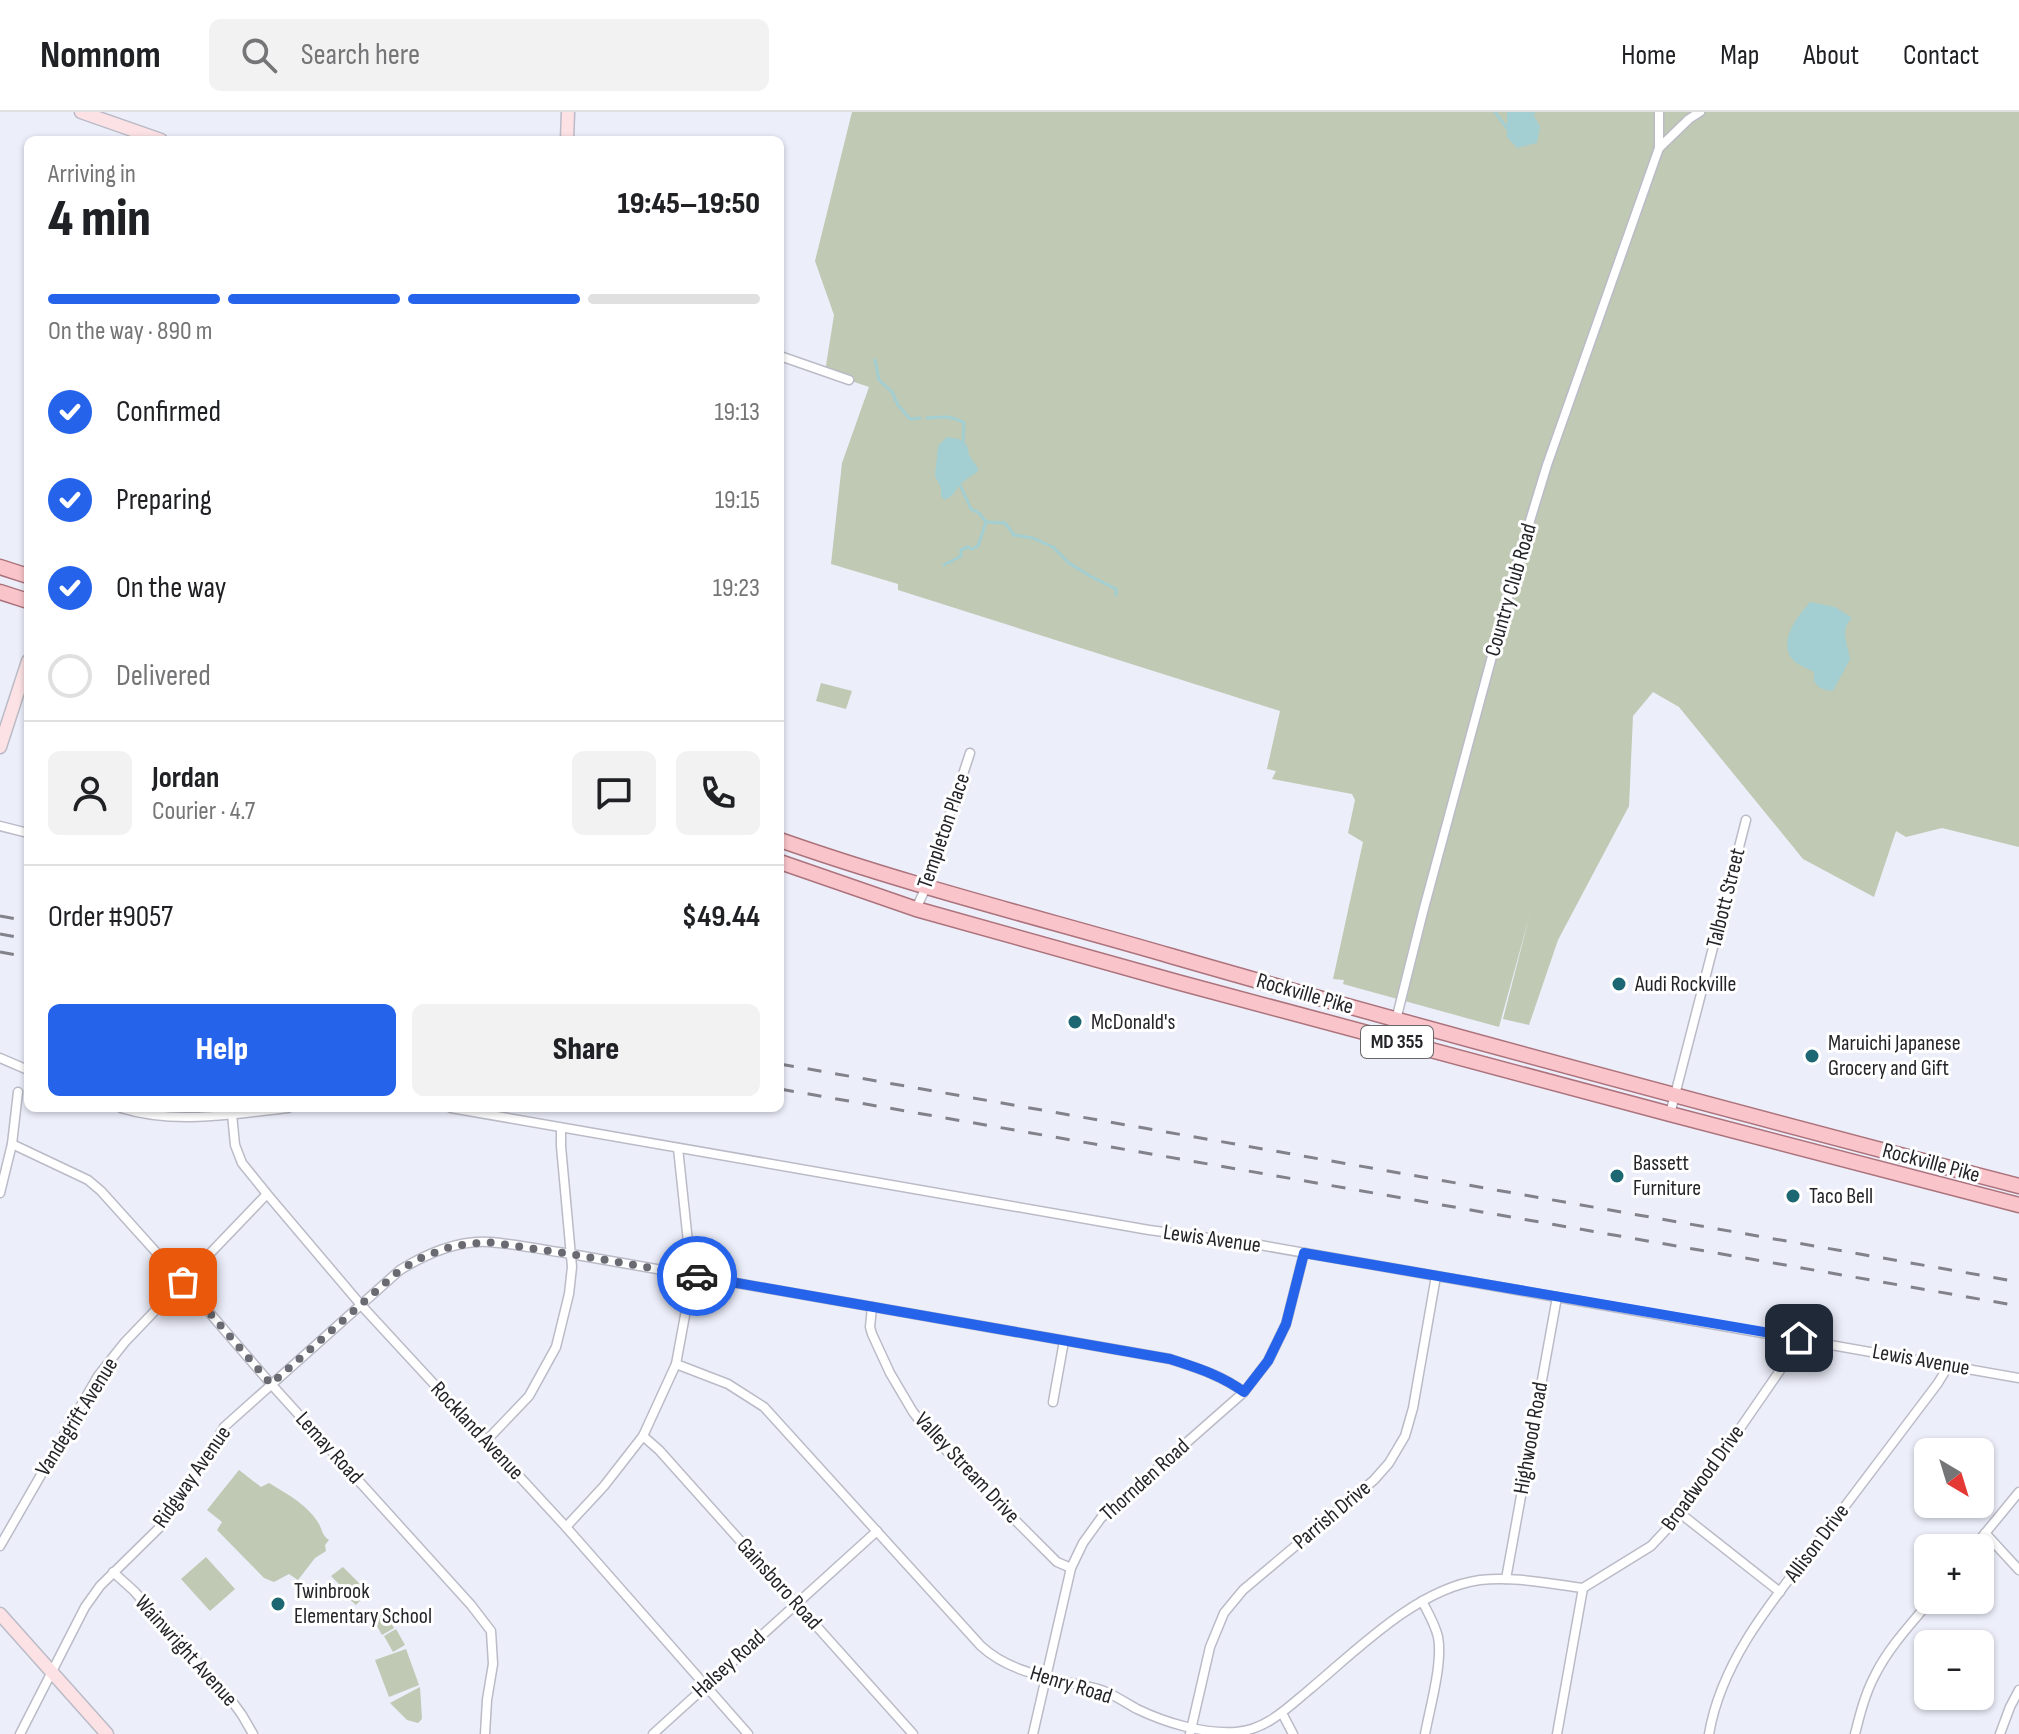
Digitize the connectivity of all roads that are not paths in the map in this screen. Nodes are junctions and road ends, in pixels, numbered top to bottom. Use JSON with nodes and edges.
{"nodes":[{"id":1,"x":81,"y":112,"type":"edge"},
{"id":2,"x":568,"y":112,"type":"edge"},
{"id":3,"x":1659,"y":112,"type":"edge"},
{"id":4,"x":1700,"y":112,"type":"edge"},
{"id":5,"x":150,"y":136,"type":"edge"},
{"id":6,"x":567,"y":136,"type":"edge"},
{"id":7,"x":1659,"y":148,"type":"junction"},
{"id":8,"x":784,"y":357,"type":"edge"},
{"id":9,"x":849,"y":380,"type":"dead end"},
{"id":10,"x":0,"y":567,"type":"edge"},
{"id":11,"x":24,"y":575,"type":"edge"},
{"id":12,"x":0,"y":592,"type":"edge"},
{"id":13,"x":24,"y":600,"type":"edge"},
{"id":14,"x":24,"y":673,"type":"edge"},
{"id":15,"x":0,"y":747,"type":"edge"},
{"id":16,"x":970,"y":753,"type":"dead end"},
{"id":17,"x":1746,"y":820,"type":"dead end"},
{"id":18,"x":0,"y":826,"type":"edge"},
{"id":19,"x":24,"y":832,"type":"edge"},
{"id":20,"x":784,"y":841,"type":"edge"},
{"id":21,"x":784,"y":863,"type":"edge"},
{"id":22,"x":926,"y":887,"type":"junction"},
{"id":23,"x":916,"y":909,"type":"junction"},
{"id":24,"x":1396,"y":1019,"type":"junction"},
{"id":25,"x":1391,"y":1040,"type":"junction"},
{"id":26,"x":1534,"y":1057,"type":"junction"},
{"id":27,"x":0,"y":1058,"type":"edge"},
{"id":28,"x":24,"y":1068,"type":"edge"},
{"id":29,"x":1529,"y":1076,"type":"junction"},
{"id":30,"x":18,"y":1092,"type":"dead end"},
{"id":31,"x":1675,"y":1096,"type":"junction"},
{"id":32,"x":138,"y":1112,"type":"edge"},
{"id":33,"x":251,"y":1112,"type":"edge"},
{"id":34,"x":473,"y":1112,"type":"edge"},
{"id":35,"x":232,"y":1114,"type":"junction"},
{"id":36,"x":1670,"y":1114,"type":"junction"},
{"id":37,"x":561,"y":1128,"type":"junction"},
{"id":38,"x":12,"y":1144,"type":"junction"},
{"id":39,"x":678,"y":1148,"type":"junction"},
{"id":40,"x":2019,"y":1186,"type":"edge"},
{"id":41,"x":0,"y":1193,"type":"edge"},
{"id":42,"x":267,"y":1194,"type":"junction"},
{"id":43,"x":2019,"y":1205,"type":"edge"},
{"id":44,"x":1304,"y":1253,"type":"junction"},
{"id":45,"x":571,"y":1254,"type":"junction"},
{"id":46,"x":688,"y":1275,"type":"junction"},
{"id":47,"x":1436,"y":1276,"type":"junction"},
{"id":48,"x":183,"y":1282,"type":"junction"},
{"id":49,"x":1557,"y":1297,"type":"junction"},
{"id":50,"x":361,"y":1305,"type":"junction"},
{"id":51,"x":872,"y":1307,"type":"junction"},
{"id":52,"x":1799,"y":1338,"type":"junction"},
{"id":53,"x":1064,"y":1341,"type":"junction"},
{"id":54,"x":676,"y":1364,"type":"junction"},
{"id":55,"x":1949,"y":1365,"type":"junction"},
{"id":56,"x":2019,"y":1378,"type":"edge"},
{"id":57,"x":271,"y":1384,"type":"junction"},
{"id":58,"x":1244,"y":1392,"type":"junction"},
{"id":59,"x":1053,"y":1402,"type":"dead end"},
{"id":60,"x":643,"y":1436,"type":"junction"},
{"id":61,"x":486,"y":1441,"type":"junction"},
{"id":62,"x":2019,"y":1492,"type":"edge"},
{"id":63,"x":1681,"y":1514,"type":"junction"},
{"id":64,"x":566,"y":1527,"type":"junction"},
{"id":65,"x":877,"y":1531,"type":"junction"},
{"id":66,"x":1985,"y":1533,"type":"joint"},
{"id":67,"x":0,"y":1546,"type":"edge"},
{"id":68,"x":1071,"y":1568,"type":"junction"},
{"id":69,"x":2019,"y":1570,"type":"edge"},
{"id":70,"x":113,"y":1572,"type":"junction"},
{"id":71,"x":1506,"y":1579,"type":"junction"},
{"id":72,"x":1583,"y":1588,"type":"junction"},
{"id":73,"x":1780,"y":1592,"type":"junction"},
{"id":74,"x":1422,"y":1601,"type":"junction"},
{"id":75,"x":796,"y":1604,"type":"junction"},
{"id":76,"x":0,"y":1614,"type":"edge"},
{"id":77,"x":1920,"y":1614,"type":"edge"},
{"id":78,"x":51,"y":1672,"type":"junction"},
{"id":79,"x":1047,"y":1677,"type":"junction"},
{"id":80,"x":704,"y":1686,"type":"junction"},
{"id":81,"x":2019,"y":1690,"type":"edge"},
{"id":82,"x":1282,"y":1713,"type":"junction"},
{"id":83,"x":1190,"y":1730,"type":"edge"},
{"id":84,"x":20,"y":1734,"type":"edge"},
{"id":85,"x":107,"y":1734,"type":"edge"},
{"id":86,"x":253,"y":1734,"type":"edge"},
{"id":87,"x":485,"y":1734,"type":"edge"},
{"id":88,"x":653,"y":1734,"type":"edge"},
{"id":89,"x":748,"y":1734,"type":"edge"},
{"id":90,"x":913,"y":1734,"type":"edge"},
{"id":91,"x":1033,"y":1734,"type":"edge"},
{"id":92,"x":1293,"y":1734,"type":"edge"},
{"id":93,"x":1425,"y":1734,"type":"edge"},
{"id":94,"x":1557,"y":1734,"type":"edge"},
{"id":95,"x":1709,"y":1734,"type":"edge"},
{"id":96,"x":1855,"y":1734,"type":"edge"},
{"id":97,"x":2000,"y":1734,"type":"edge"}],
"edges":[{"from":1,"to":5,"type":"street"},
{"from":2,"to":6,"type":"street"},
{"from":3,"to":7,"type":"street","name":"Country Club Road"},
{"from":4,"to":7,"type":"street","name":"Country Club Road"},
{"from":7,"to":24,"type":"street","name":"Country Club Road"},
{"from":8,"to":9,"type":"street"},
{"from":10,"to":11,"type":"main road"},
{"from":12,"to":13,"type":"main road"},
{"from":14,"to":15,"type":"street"},
{"from":16,"to":22,"type":"street","name":"Templeton Place"},
{"from":17,"to":31,"type":"street","name":"Talbott Street"},
{"from":18,"to":19,"type":"street"},
{"from":20,"to":22,"type":"main road","name":"Rockville Pike","number":"MD 355"},
{"from":21,"to":23,"type":"main road","name":"Rockville Pike","number":"MD 355"},
{"from":22,"to":23,"type":"street","name":"Templeton Place"},
{"from":22,"to":24,"type":"main road","name":"Rockville Pike","number":"MD 355"},
{"from":23,"to":25,"type":"main road","name":"Rockville Pike","number":"MD 355"},
{"from":24,"to":25,"type":"street","name":"Country Club Road"},
{"from":24,"to":26,"type":"main road","name":"Rockville Pike","number":"MD 355"},
{"from":25,"to":29,"type":"main road","name":"Rockville Pike","number":"MD 355"},
{"from":26,"to":29,"type":"main road"},
{"from":26,"to":31,"type":"main road","name":"Rockville Pike","number":"MD 355"},
{"from":27,"to":28,"type":"street"},
{"from":29,"to":36,"type":"main road","name":"Rockville Pike","number":"MD 355"},
{"from":30,"to":38,"type":"street"},
{"from":31,"to":36,"type":"street","name":"Talbott Street"},
{"from":31,"to":40,"type":"main road","name":"Rockville Pike","number":"MD 355"},
{"from":32,"to":35,"type":"street"},
{"from":33,"to":35,"type":"street"},
{"from":34,"to":37,"type":"street","name":"Lewis Avenue"},
{"from":35,"to":42,"type":"street","name":"Rockland Avenue"},
{"from":36,"to":43,"type":"main road","name":"Rockville Pike","number":"MD 355"},
{"from":37,"to":39,"type":"street","name":"Lewis Avenue"},
{"from":37,"to":45,"type":"street"},
{"from":38,"to":41,"type":"street"},
{"from":38,"to":48,"type":"street","name":"Lemay Road"},
{"from":39,"to":44,"type":"street","name":"Lewis Avenue"},
{"from":39,"to":46,"type":"street"},
{"from":42,"to":48,"type":"street","name":"Vandegrift Avenue"},
{"from":42,"to":50,"type":"street","name":"Rockland Avenue"},
{"from":44,"to":47,"type":"street","name":"Lewis Avenue"},
{"from":44,"to":58,"type":"street","name":"Thornden Road"},
{"from":45,"to":46,"type":"street","name":"Ridgway Avenue"},
{"from":45,"to":50,"type":"street","name":"Ridgway Avenue"},
{"from":45,"to":61,"type":"street"},
{"from":46,"to":51,"type":"street","name":"Ridgway Avenue"},
{"from":46,"to":54,"type":"street"},
{"from":47,"to":49,"type":"street","name":"Lewis Avenue"},
{"from":47,"to":83,"type":"street","name":"Parrish Drive"},
{"from":48,"to":57,"type":"street","name":"Lemay Road"},
{"from":48,"to":67,"type":"street","name":"Vandegrift Avenue"},
{"from":49,"to":52,"type":"street","name":"Lewis Avenue"},
{"from":49,"to":71,"type":"street","name":"Highwood Road"},
{"from":50,"to":57,"type":"street","name":"Ridgway Avenue"},
{"from":50,"to":61,"type":"street","name":"Rockland Avenue"},
{"from":51,"to":53,"type":"street","name":"Ridgway Avenue"},
{"from":51,"to":68,"type":"street","name":"Valley Stream Drive"},
{"from":52,"to":55,"type":"street","name":"Lewis Avenue"},
{"from":52,"to":63,"type":"street","name":"Broadwood Drive"},
{"from":53,"to":58,"type":"street","name":"Ridgway Avenue"},
{"from":53,"to":59,"type":"street"},
{"from":54,"to":60,"type":"street"},
{"from":54,"to":65,"type":"street","name":"Henry Road"},
{"from":55,"to":56,"type":"street","name":"Lewis Avenue"},
{"from":55,"to":73,"type":"street","name":"Allison Drive"},
{"from":57,"to":70,"type":"street","name":"Ridgway Avenue"},
{"from":57,"to":87,"type":"street","name":"Lemay Road"},
{"from":58,"to":68,"type":"street","name":"Thornden Road"},
{"from":60,"to":64,"type":"street"},
{"from":60,"to":75,"type":"street","name":"Gainsboro Road"},
{"from":61,"to":64,"type":"street","name":"Rockland Avenue"},
{"from":62,"to":66,"type":"street"},
{"from":63,"to":72,"type":"street","name":"Broadwood Drive"},
{"from":63,"to":73,"type":"street"},
{"from":64,"to":80,"type":"street","name":"Rockland Avenue"},
{"from":65,"to":75,"type":"street","name":"Halsey Road"},
{"from":65,"to":79,"type":"street","name":"Henry Road"},
{"from":66,"to":69,"type":"street"},
{"from":68,"to":79,"type":"street","name":"Thornden Road"},
{"from":70,"to":78,"type":"street","name":"Ridgway Avenue"},
{"from":70,"to":86,"type":"street","name":"Wainwright Avenue"},
{"from":71,"to":72,"type":"street","name":"Henry Road"},
{"from":71,"to":74,"type":"street","name":"Henry Road"},
{"from":72,"to":94,"type":"street"},
{"from":73,"to":95,"type":"street","name":"Allison Drive"},
{"from":74,"to":82,"type":"street","name":"Henry Road"},
{"from":74,"to":93,"type":"street"},
{"from":75,"to":80,"type":"street","name":"Halsey Road"},
{"from":75,"to":90,"type":"street","name":"Gainsboro Road"},
{"from":76,"to":78,"type":"street"},
{"from":77,"to":96,"type":"street"},
{"from":78,"to":84,"type":"street","name":"Ridgway Avenue"},
{"from":78,"to":85,"type":"street"},
{"from":79,"to":83,"type":"street","name":"Henry Road"},
{"from":79,"to":91,"type":"street","name":"Thornden Road"},
{"from":80,"to":88,"type":"street","name":"Halsey Road"},
{"from":80,"to":89,"type":"street","name":"Rockland Avenue"},
{"from":81,"to":97,"type":"street"},
{"from":82,"to":83,"type":"street","name":"Henry Road"},
{"from":82,"to":92,"type":"street"}]}
